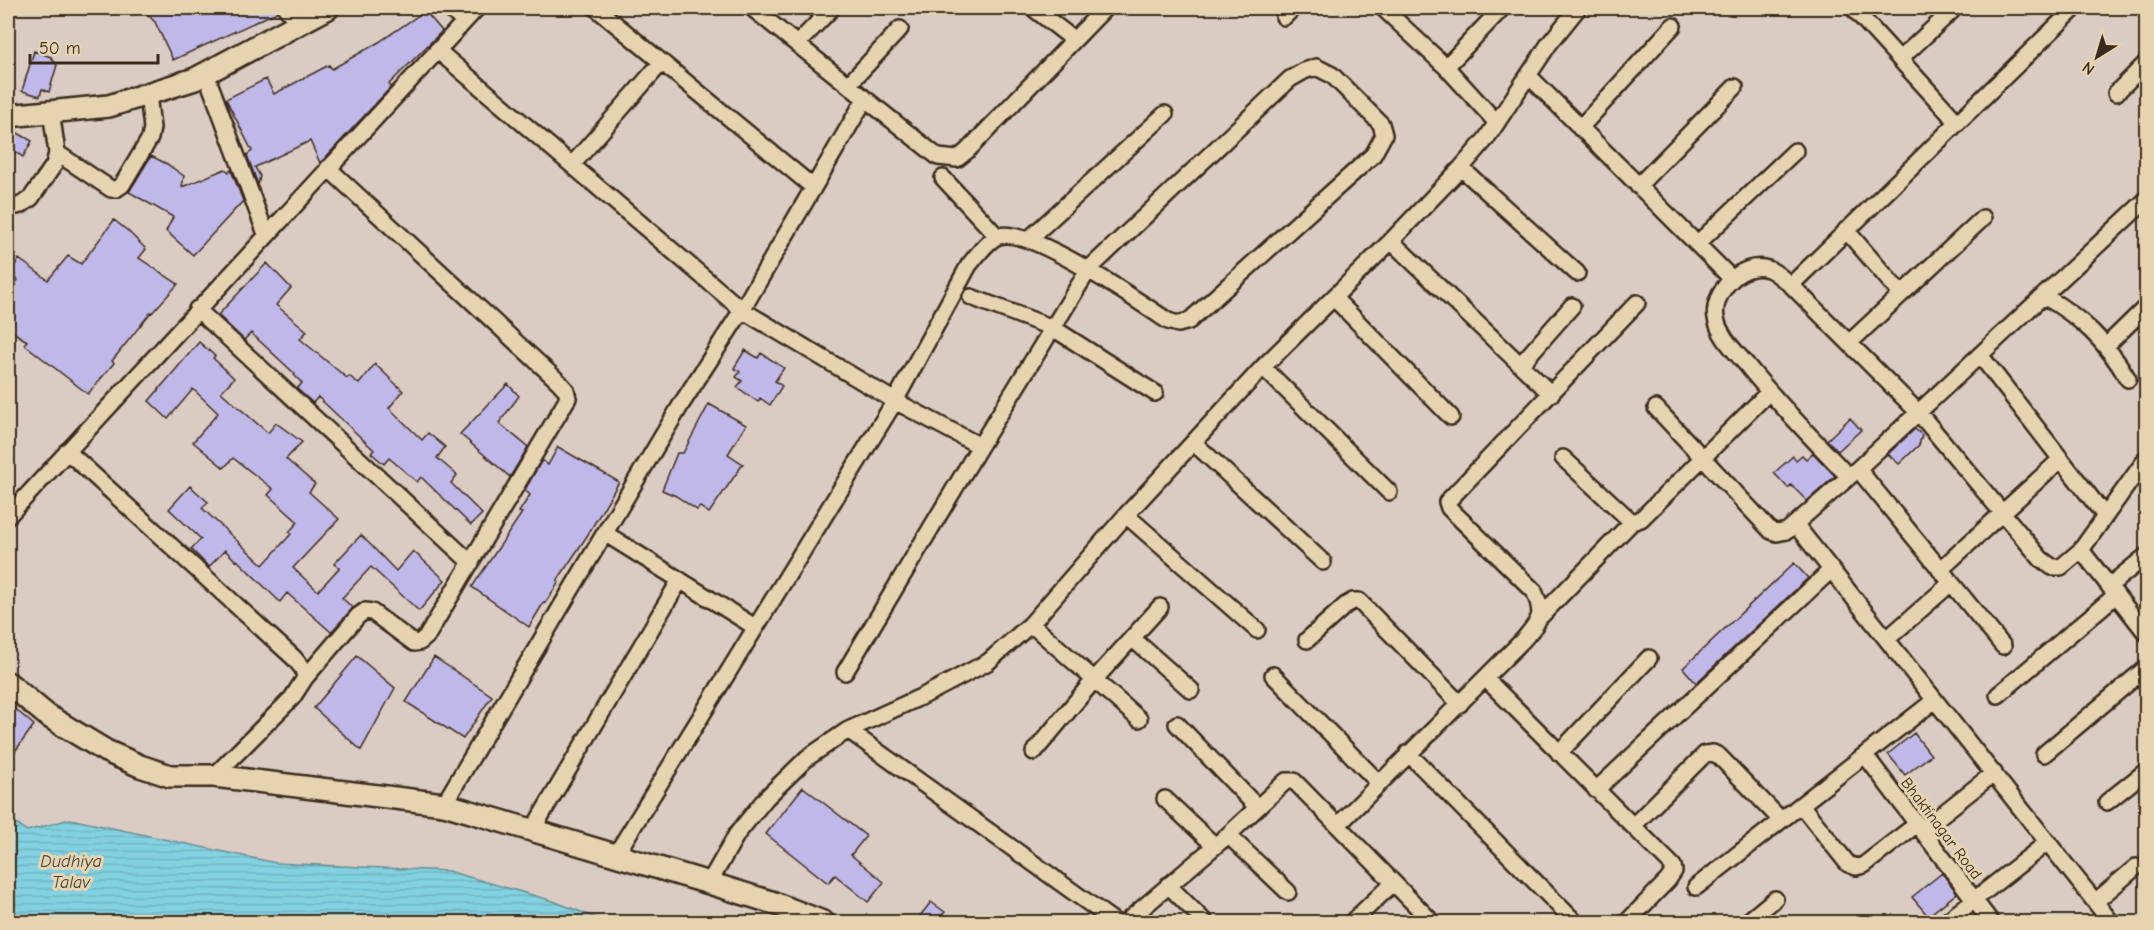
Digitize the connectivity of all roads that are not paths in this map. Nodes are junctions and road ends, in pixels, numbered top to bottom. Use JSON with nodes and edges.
{"nodes":[{"id":1,"x":286,"y":8,"type":"edge"},
{"id":2,"x":328,"y":8,"type":"edge"},
{"id":3,"x":449,"y":8,"type":"edge"},
{"id":4,"x":477,"y":8,"type":"edge"},
{"id":5,"x":596,"y":8,"type":"edge"},
{"id":6,"x":752,"y":8,"type":"edge"},
{"id":7,"x":832,"y":8,"type":"edge"},
{"id":8,"x":1033,"y":8,"type":"edge"},
{"id":9,"x":1105,"y":8,"type":"edge"},
{"id":10,"x":1383,"y":8,"type":"edge"},
{"id":11,"x":1502,"y":8,"type":"edge"},
{"id":12,"x":1578,"y":8,"type":"edge"},
{"id":13,"x":1853,"y":8,"type":"edge"},
{"id":14,"x":1955,"y":8,"type":"edge"},
{"id":15,"x":2075,"y":8,"type":"edge"},
{"id":16,"x":463,"y":21,"type":"junction"},
{"id":17,"x":300,"y":24,"type":"junction"},
{"id":18,"x":1673,"y":26,"type":"dead end"},
{"id":19,"x":900,"y":29,"type":"dead end"},
{"id":20,"x":1073,"y":39,"type":"junction"},
{"id":21,"x":797,"y":44,"type":"junction"},
{"id":22,"x":437,"y":50,"type":"junction"},
{"id":23,"x":1900,"y":59,"type":"junction"},
{"id":24,"x":662,"y":62,"type":"junction"},
{"id":25,"x":2146,"y":63,"type":"edge"},
{"id":26,"x":1446,"y":67,"type":"junction"},
{"id":27,"x":206,"y":74,"type":"junction"},
{"id":28,"x":1529,"y":76,"type":"junction"},
{"id":29,"x":848,"y":85,"type":"junction"},
{"id":30,"x":1736,"y":87,"type":"dead end"},
{"id":31,"x":2116,"y":93,"type":"dead end"},
{"id":32,"x":148,"y":94,"type":"junction"},
{"id":33,"x":865,"y":99,"type":"junction"},
{"id":34,"x":51,"y":111,"type":"junction"},
{"id":35,"x":1165,"y":114,"type":"dead end"},
{"id":36,"x":8,"y":116,"type":"edge"},
{"id":37,"x":1957,"y":122,"type":"junction"},
{"id":38,"x":1497,"y":123,"type":"junction"},
{"id":39,"x":1580,"y":128,"type":"junction"},
{"id":40,"x":1795,"y":151,"type":"dead end"},
{"id":41,"x":57,"y":153,"type":"junction"},
{"id":42,"x":572,"y":165,"type":"junction"},
{"id":43,"x":328,"y":168,"type":"junction"},
{"id":44,"x":1461,"y":168,"type":"junction"},
{"id":45,"x":943,"y":178,"type":"dead end"},
{"id":46,"x":1638,"y":186,"type":"junction"},
{"id":47,"x":813,"y":188,"type":"junction"},
{"id":48,"x":2146,"y":200,"type":"edge"},
{"id":49,"x":8,"y":208,"type":"edge"},
{"id":50,"x":1983,"y":218,"type":"dead end"},
{"id":51,"x":1846,"y":230,"type":"junction"},
{"id":52,"x":266,"y":234,"type":"junction"},
{"id":53,"x":997,"y":236,"type":"junction"},
{"id":54,"x":1028,"y":240,"type":"junction"},
{"id":55,"x":1391,"y":241,"type":"junction"},
{"id":56,"x":1697,"y":244,"type":"junction"},
{"id":57,"x":1089,"y":269,"type":"junction"},
{"id":58,"x":1577,"y":273,"type":"dead end"},
{"id":59,"x":1732,"y":279,"type":"junction"},
{"id":60,"x":1791,"y":285,"type":"junction"},
{"id":61,"x":1901,"y":294,"type":"junction"},
{"id":62,"x":2044,"y":296,"type":"junction"},
{"id":63,"x":970,"y":297,"type":"dead end"},
{"id":64,"x":1334,"y":298,"type":"junction"},
{"id":65,"x":1637,"y":303,"type":"dead end"},
{"id":66,"x":1572,"y":306,"type":"dead end"},
{"id":67,"x":2146,"y":307,"type":"edge"},
{"id":68,"x":197,"y":309,"type":"junction"},
{"id":69,"x":742,"y":310,"type":"junction"},
{"id":70,"x":1053,"y":328,"type":"junction"},
{"id":71,"x":1849,"y":343,"type":"junction"},
{"id":72,"x":2106,"y":346,"type":"junction"},
{"id":73,"x":1980,"y":355,"type":"junction"},
{"id":74,"x":1521,"y":364,"type":"junction"},
{"id":75,"x":1263,"y":367,"type":"junction"},
{"id":76,"x":2128,"y":379,"type":"dead end"},
{"id":77,"x":1155,"y":393,"type":"dead end"},
{"id":78,"x":1769,"y":393,"type":"junction"},
{"id":79,"x":1551,"y":394,"type":"junction"},
{"id":80,"x":895,"y":400,"type":"junction"},
{"id":81,"x":1656,"y":408,"type":"dead end"},
{"id":82,"x":1918,"y":412,"type":"junction"},
{"id":83,"x":1451,"y":417,"type":"dead end"},
{"id":84,"x":1194,"y":443,"type":"junction"},
{"id":85,"x":980,"y":446,"type":"junction"},
{"id":86,"x":67,"y":451,"type":"junction"},
{"id":87,"x":1563,"y":458,"type":"dead end"},
{"id":88,"x":1702,"y":458,"type":"junction"},
{"id":89,"x":2061,"y":459,"type":"junction"},
{"id":90,"x":2146,"y":459,"type":"edge"},
{"id":91,"x":1853,"y":473,"type":"junction"},
{"id":92,"x":1389,"y":492,"type":"dead end"},
{"id":93,"x":2002,"y":513,"type":"junction"},
{"id":94,"x":1126,"y":515,"type":"junction"},
{"id":95,"x":8,"y":516,"type":"edge"},
{"id":96,"x":2105,"y":516,"type":"junction"},
{"id":97,"x":1632,"y":522,"type":"junction"},
{"id":98,"x":1795,"y":524,"type":"junction"},
{"id":99,"x":606,"y":534,"type":"junction"},
{"id":100,"x":2081,"y":550,"type":"junction"},
{"id":101,"x":2146,"y":556,"type":"edge"},
{"id":102,"x":1323,"y":562,"type":"dead end"},
{"id":103,"x":471,"y":563,"type":"junction"},
{"id":104,"x":1831,"y":570,"type":"junction"},
{"id":105,"x":1940,"y":570,"type":"junction"},
{"id":106,"x":680,"y":580,"type":"junction"},
{"id":107,"x":1951,"y":583,"type":"junction"},
{"id":108,"x":2113,"y":590,"type":"junction"},
{"id":109,"x":1160,"y":607,"type":"dead end"},
{"id":110,"x":1540,"y":617,"type":"junction"},
{"id":111,"x":1031,"y":624,"type":"junction"},
{"id":112,"x":755,"y":627,"type":"junction"},
{"id":113,"x":1257,"y":630,"type":"dead end"},
{"id":114,"x":2146,"y":633,"type":"edge"},
{"id":115,"x":1132,"y":638,"type":"junction"},
{"id":116,"x":1887,"y":639,"type":"junction"},
{"id":117,"x":1307,"y":640,"type":"dead end"},
{"id":118,"x":2003,"y":646,"type":"dead end"},
{"id":119,"x":1649,"y":658,"type":"dead end"},
{"id":120,"x":2146,"y":668,"type":"edge"},
{"id":121,"x":845,"y":672,"type":"dead end"},
{"id":122,"x":1273,"y":675,"type":"dead end"},
{"id":123,"x":305,"y":678,"type":"junction"},
{"id":124,"x":1485,"y":678,"type":"junction"},
{"id":125,"x":1094,"y":681,"type":"junction"},
{"id":126,"x":8,"y":683,"type":"edge"},
{"id":127,"x":1191,"y":690,"type":"dead end"},
{"id":128,"x":1998,"y":695,"type":"dead end"},
{"id":129,"x":1935,"y":700,"type":"junction"},
{"id":130,"x":1460,"y":704,"type":"junction"},
{"id":131,"x":1138,"y":719,"type":"dead end"},
{"id":132,"x":1177,"y":724,"type":"dead end"},
{"id":133,"x":848,"y":730,"type":"junction"},
{"id":134,"x":1034,"y":752,"type":"dead end"},
{"id":135,"x":1408,"y":753,"type":"junction"},
{"id":136,"x":1559,"y":753,"type":"junction"},
{"id":137,"x":2044,"y":754,"type":"dead end"},
{"id":138,"x":1865,"y":755,"type":"junction"},
{"id":139,"x":2146,"y":771,"type":"edge"},
{"id":140,"x":1994,"y":773,"type":"junction"},
{"id":141,"x":214,"y":776,"type":"junction"},
{"id":142,"x":1379,"y":783,"type":"junction"},
{"id":143,"x":1596,"y":790,"type":"junction"},
{"id":144,"x":1165,"y":799,"type":"dead end"},
{"id":145,"x":2107,"y":802,"type":"dead end"},
{"id":146,"x":444,"y":804,"type":"junction"},
{"id":147,"x":1801,"y":805,"type":"junction"},
{"id":148,"x":1257,"y":807,"type":"junction"},
{"id":149,"x":1781,"y":820,"type":"junction"},
{"id":150,"x":1338,"y":825,"type":"junction"},
{"id":151,"x":1633,"y":826,"type":"junction"},
{"id":152,"x":1919,"y":827,"type":"junction"},
{"id":153,"x":532,"y":831,"type":"junction"},
{"id":154,"x":1228,"y":835,"type":"junction"},
{"id":155,"x":2048,"y":842,"type":"junction"},
{"id":156,"x":1215,"y":846,"type":"junction"},
{"id":157,"x":615,"y":856,"type":"junction"},
{"id":158,"x":2136,"y":867,"type":"dead end"},
{"id":159,"x":710,"y":883,"type":"junction"},
{"id":160,"x":1393,"y":883,"type":"junction"},
{"id":161,"x":1168,"y":885,"type":"junction"},
{"id":162,"x":1695,"y":887,"type":"dead end"},
{"id":163,"x":1288,"y":892,"type":"dead end"},
{"id":164,"x":1775,"y":899,"type":"dead end"},
{"id":165,"x":1975,"y":901,"type":"junction"},
{"id":166,"x":2101,"y":915,"type":"edge"},
{"id":167,"x":823,"y":922,"type":"edge"},
{"id":168,"x":1115,"y":922,"type":"edge"},
{"id":169,"x":1126,"y":922,"type":"edge"},
{"id":170,"x":1205,"y":922,"type":"edge"},
{"id":171,"x":1352,"y":922,"type":"edge"},
{"id":172,"x":1432,"y":922,"type":"edge"},
{"id":173,"x":1575,"y":922,"type":"edge"},
{"id":174,"x":1627,"y":922,"type":"edge"},
{"id":175,"x":1747,"y":922,"type":"edge"},
{"id":176,"x":1946,"y":922,"type":"edge"},
{"id":177,"x":1991,"y":922,"type":"edge"}],
"edges":[{"from":1,"to":17,"type":"street"},
{"from":2,"to":17,"type":"main road"},
{"from":3,"to":16,"type":"street"},
{"from":4,"to":16,"type":"street"},
{"from":5,"to":24,"type":"street"},
{"from":6,"to":21,"type":"street"},
{"from":7,"to":21,"type":"street"},
{"from":8,"to":20,"type":"street"},
{"from":9,"to":20,"type":"street"},
{"from":10,"to":26,"type":"street"},
{"from":11,"to":26,"type":"street"},
{"from":12,"to":28,"type":"street"},
{"from":13,"to":23,"type":"street"},
{"from":14,"to":23,"type":"street"},
{"from":15,"to":37,"type":"street"},
{"from":16,"to":22,"type":"street"},
{"from":17,"to":27,"type":"main road"},
{"from":18,"to":39,"type":"street"},
{"from":19,"to":29,"type":"street"},
{"from":20,"to":33,"type":"street"},
{"from":21,"to":29,"type":"street"},
{"from":22,"to":42,"type":"street"},
{"from":22,"to":43,"type":"street"},
{"from":23,"to":37,"type":"street"},
{"from":24,"to":42,"type":"street"},
{"from":24,"to":47,"type":"street"},
{"from":25,"to":31,"type":"street"},
{"from":26,"to":38,"type":"street"},
{"from":27,"to":32,"type":"main road"},
{"from":27,"to":52,"type":"street"},
{"from":28,"to":38,"type":"street"},
{"from":28,"to":39,"type":"street"},
{"from":29,"to":33,"type":"street"},
{"from":30,"to":46,"type":"street"},
{"from":32,"to":34,"type":"main road"},
{"from":32,"to":41,"type":"street"},
{"from":33,"to":47,"type":"street"},
{"from":34,"to":36,"type":"main road"},
{"from":34,"to":41,"type":"street"},
{"from":35,"to":54,"type":"street"},
{"from":37,"to":51,"type":"street"},
{"from":38,"to":44,"type":"street"},
{"from":39,"to":46,"type":"street"},
{"from":40,"to":56,"type":"street"},
{"from":41,"to":49,"type":"street"},
{"from":42,"to":69,"type":"street"},
{"from":43,"to":52,"type":"street"},
{"from":43,"to":103,"type":"street"},
{"from":44,"to":55,"type":"street"},
{"from":44,"to":58,"type":"street"},
{"from":45,"to":53,"type":"street"},
{"from":46,"to":56,"type":"street"},
{"from":47,"to":69,"type":"street"},
{"from":48,"to":62,"type":"street"},
{"from":50,"to":61,"type":"street"},
{"from":51,"to":60,"type":"street"},
{"from":51,"to":61,"type":"street"},
{"from":52,"to":68,"type":"street"},
{"from":53,"to":54,"type":"street"},
{"from":53,"to":80,"type":"street"},
{"from":54,"to":57,"type":"street"},
{"from":55,"to":64,"type":"street"},
{"from":55,"to":74,"type":"street"},
{"from":56,"to":59,"type":"street"},
{"from":57,"to":57,"type":"street"},
{"from":57,"to":70,"type":"street"},
{"from":59,"to":60,"type":"street"},
{"from":59,"to":78,"type":"street"},
{"from":60,"to":71,"type":"street"},
{"from":61,"to":71,"type":"street"},
{"from":62,"to":72,"type":"street"},
{"from":62,"to":73,"type":"street"},
{"from":63,"to":70,"type":"street"},
{"from":64,"to":75,"type":"street"},
{"from":64,"to":83,"type":"street"},
{"from":65,"to":79,"type":"street"},
{"from":66,"to":74,"type":"street"},
{"from":67,"to":72,"type":"street"},
{"from":68,"to":86,"type":"street"},
{"from":68,"to":103,"type":"street"},
{"from":69,"to":80,"type":"street"},
{"from":69,"to":99,"type":"street"},
{"from":70,"to":77,"type":"street"},
{"from":70,"to":85,"type":"street"},
{"from":71,"to":82,"type":"street"},
{"from":72,"to":76,"type":"street"},
{"from":73,"to":82,"type":"street"},
{"from":73,"to":89,"type":"street"},
{"from":74,"to":79,"type":"street"},
{"from":75,"to":84,"type":"street"},
{"from":75,"to":92,"type":"street"},
{"from":78,"to":88,"type":"street"},
{"from":78,"to":91,"type":"street"},
{"from":79,"to":110,"type":"street"},
{"from":80,"to":85,"type":"street"},
{"from":80,"to":112,"type":"street"},
{"from":81,"to":88,"type":"street"},
{"from":82,"to":91,"type":"street"},
{"from":82,"to":93,"type":"street"},
{"from":84,"to":94,"type":"street"},
{"from":84,"to":102,"type":"street"},
{"from":85,"to":121,"type":"street"},
{"from":86,"to":95,"type":"street"},
{"from":86,"to":123,"type":"street"},
{"from":87,"to":97,"type":"street"},
{"from":88,"to":97,"type":"street"},
{"from":88,"to":98,"type":"street"},
{"from":89,"to":93,"type":"street"},
{"from":89,"to":96,"type":"street"},
{"from":90,"to":96,"type":"street"},
{"from":91,"to":98,"type":"street"},
{"from":91,"to":105,"type":"street"},
{"from":93,"to":100,"type":"street"},
{"from":93,"to":105,"type":"street"},
{"from":94,"to":111,"type":"street"},
{"from":94,"to":113,"type":"street"},
{"from":96,"to":100,"type":"street"},
{"from":97,"to":110,"type":"street"},
{"from":98,"to":104,"type":"street"},
{"from":99,"to":106,"type":"street"},
{"from":99,"to":146,"type":"street"},
{"from":100,"to":108,"type":"street"},
{"from":101,"to":108,"type":"street"},
{"from":103,"to":123,"type":"street"},
{"from":104,"to":116,"type":"street"},
{"from":104,"to":143,"type":"street"},
{"from":105,"to":107,"type":"street"},
{"from":106,"to":112,"type":"street"},
{"from":106,"to":153,"type":"street"},
{"from":107,"to":116,"type":"street"},
{"from":107,"to":118,"type":"street"},
{"from":108,"to":114,"type":"street"},
{"from":108,"to":128,"type":"street"},
{"from":109,"to":115,"type":"street"},
{"from":110,"to":124,"type":"street"},
{"from":111,"to":125,"type":"street"},
{"from":111,"to":133,"type":"street"},
{"from":112,"to":157,"type":"street"},
{"from":115,"to":125,"type":"street"},
{"from":115,"to":127,"type":"street"},
{"from":116,"to":129,"type":"street"},
{"from":117,"to":130,"type":"street"},
{"from":119,"to":136,"type":"street"},
{"from":120,"to":137,"type":"street"},
{"from":122,"to":142,"type":"street"},
{"from":123,"to":141,"type":"street"},
{"from":124,"to":130,"type":"street"},
{"from":124,"to":136,"type":"street"},
{"from":125,"to":131,"type":"street"},
{"from":125,"to":134,"type":"street"},
{"from":126,"to":141,"type":"main road"},
{"from":129,"to":138,"type":"street"},
{"from":129,"to":140,"type":"street"},
{"from":130,"to":135,"type":"street"},
{"from":132,"to":148,"type":"street"},
{"from":133,"to":159,"type":"street"},
{"from":133,"to":168,"type":"street"},
{"from":135,"to":142,"type":"street"},
{"from":135,"to":173,"type":"street"},
{"from":136,"to":143,"type":"street"},
{"from":138,"to":147,"type":"street"},
{"from":138,"to":152,"type":"street","name":"Bhaktinagar Road"},
{"from":139,"to":145,"type":"street"},
{"from":140,"to":152,"type":"street"},
{"from":140,"to":155,"type":"street"},
{"from":141,"to":146,"type":"main road"},
{"from":142,"to":150,"type":"street"},
{"from":143,"to":151,"type":"street"},
{"from":144,"to":156,"type":"street"},
{"from":146,"to":153,"type":"main road"},
{"from":147,"to":149,"type":"street"},
{"from":147,"to":152,"type":"street"},
{"from":148,"to":150,"type":"street"},
{"from":148,"to":154,"type":"street"},
{"from":149,"to":151,"type":"street"},
{"from":149,"to":162,"type":"street"},
{"from":150,"to":160,"type":"street"},
{"from":151,"to":174,"type":"street"},
{"from":152,"to":165,"type":"street","name":"Bhaktinagar Road"},
{"from":153,"to":157,"type":"main road"},
{"from":154,"to":156,"type":"street"},
{"from":154,"to":163,"type":"street"},
{"from":155,"to":165,"type":"street"},
{"from":155,"to":166,"type":"street"},
{"from":156,"to":161,"type":"street"},
{"from":157,"to":159,"type":"main road"},
{"from":158,"to":166,"type":"street"},
{"from":159,"to":167,"type":"main road"},
{"from":160,"to":171,"type":"street"},
{"from":160,"to":172,"type":"street"},
{"from":161,"to":169,"type":"street"},
{"from":161,"to":170,"type":"street"},
{"from":164,"to":175,"type":"street"},
{"from":165,"to":176,"type":"street"},
{"from":165,"to":177,"type":"street","name":"Bhaktinagar Road"}]}
